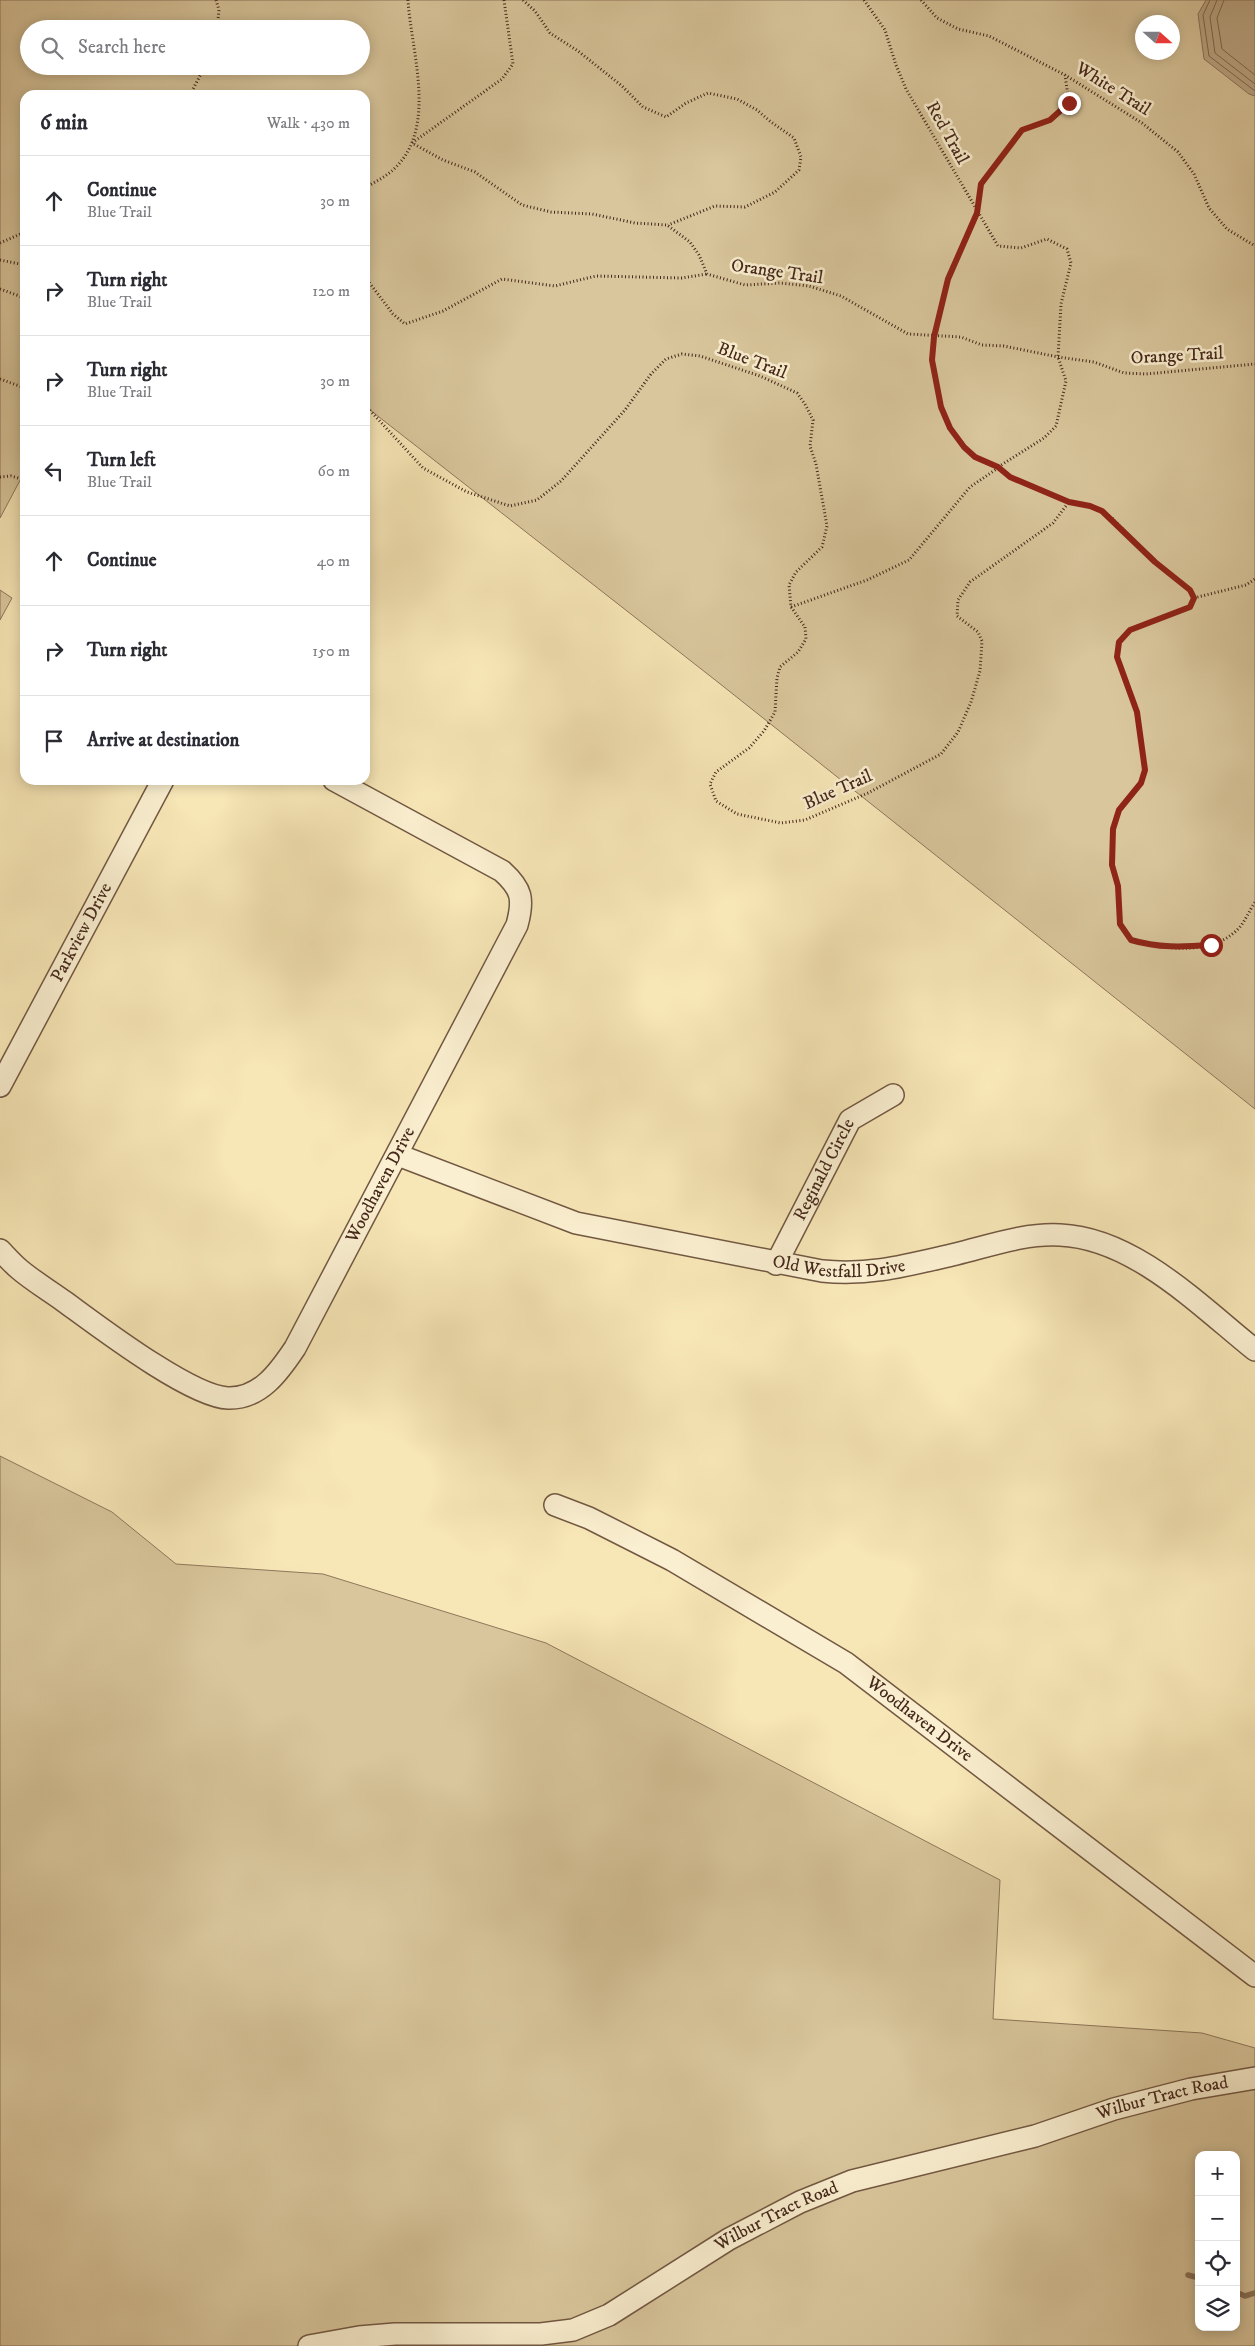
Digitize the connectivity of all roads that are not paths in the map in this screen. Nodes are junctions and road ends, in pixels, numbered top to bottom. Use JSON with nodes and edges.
{"nodes":[{"id":1,"x":161,"y":785,"type":"edge"},
{"id":2,"x":343,"y":785,"type":"edge"},
{"id":3,"x":0,"y":1086,"type":"edge"},
{"id":4,"x":893,"y":1095,"type":"dead end"},
{"id":5,"x":398,"y":1155,"type":"junction"},
{"id":6,"x":0,"y":1250,"type":"edge"},
{"id":7,"x":776,"y":1264,"type":"junction"},
{"id":8,"x":1255,"y":1350,"type":"edge"},
{"id":9,"x":555,"y":1505,"type":"dead end"},
{"id":10,"x":1255,"y":1976,"type":"edge"},
{"id":11,"x":1255,"y":2078,"type":"edge"},
{"id":12,"x":309,"y":2346,"type":"edge"}],
"edges":[{"from":1,"to":3,"type":"street","name":"Parkview Drive"},
{"from":2,"to":5,"type":"street","name":"Woodhaven Drive"},
{"from":4,"to":7,"type":"street","name":"Reginald Circle"},
{"from":5,"to":6,"type":"street","name":"Woodhaven Drive"},
{"from":5,"to":7,"type":"street","name":"Old Westfall Drive"},
{"from":7,"to":8,"type":"street","name":"Old Westfall Drive"},
{"from":9,"to":10,"type":"street","name":"Woodhaven Drive"},
{"from":11,"to":12,"type":"street","name":"Wilbur Tract Road"}]}
